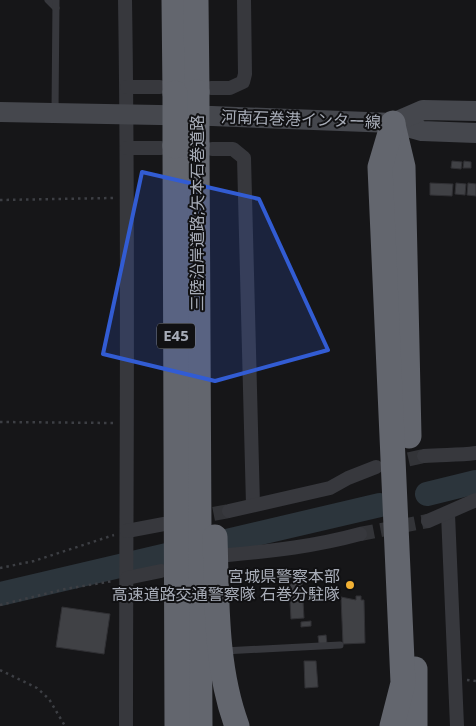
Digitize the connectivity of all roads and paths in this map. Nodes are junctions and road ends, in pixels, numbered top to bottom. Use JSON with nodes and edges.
{"nodes":[{"id":1,"x":48,"y":0,"type":"edge"},
{"id":2,"x":125,"y":0,"type":"edge"},
{"id":3,"x":174,"y":0,"type":"edge"},
{"id":4,"x":196,"y":0,"type":"edge"},
{"id":5,"x":244,"y":0,"type":"edge"},
{"id":6,"x":56,"y":4,"type":"edge"},
{"id":7,"x":127,"y":86,"type":"junction"},
{"id":8,"x":186,"y":90,"type":"junction"},
{"id":9,"x":476,"y":111,"type":"edge"},
{"id":10,"x":0,"y":112,"type":"edge"},
{"id":11,"x":55,"y":114,"type":"junction"},
{"id":12,"x":128,"y":115,"type":"junction"},
{"id":13,"x":392,"y":123,"type":"junction"},
{"id":14,"x":476,"y":133,"type":"edge"},
{"id":15,"x":186,"y":147,"type":"junction"},
{"id":16,"x":127,"y":148,"type":"junction"},
{"id":17,"x":125,"y":198,"type":"junction"},
{"id":18,"x":0,"y":200,"type":"edge"},
{"id":19,"x":0,"y":422,"type":"edge"},
{"id":20,"x":128,"y":423,"type":"junction"},
{"id":21,"x":476,"y":453,"type":"edge"},
{"id":22,"x":424,"y":456,"type":"tunnel mouth"},
{"id":23,"x":376,"y":466,"type":"tunnel mouth"},
{"id":24,"x":476,"y":500,"type":"edge"},
{"id":25,"x":253,"y":506,"type":"junction"},
{"id":26,"x":448,"y":514,"type":"junction"},
{"id":27,"x":197,"y":520,"type":"junction"},
{"id":28,"x":428,"y":521,"type":"tunnel mouth"},
{"id":29,"x":127,"y":534,"type":"junction"},
{"id":30,"x":360,"y":534,"type":"tunnel mouth"},
{"id":31,"x":196,"y":558,"type":"junction"},
{"id":32,"x":0,"y":568,"type":"edge"},
{"id":33,"x":127,"y":575,"type":"junction"},
{"id":34,"x":0,"y":606,"type":"edge"},
{"id":35,"x":340,"y":644,"type":"dead end"},
{"id":36,"x":222,"y":651,"type":"junction"},
{"id":37,"x":0,"y":670,"type":"edge"},
{"id":38,"x":403,"y":683,"type":"junction"},
{"id":39,"x":65,"y":726,"type":"edge"},
{"id":40,"x":126,"y":726,"type":"edge"},
{"id":41,"x":177,"y":726,"type":"edge"},
{"id":42,"x":200,"y":726,"type":"edge"},
{"id":43,"x":237,"y":726,"type":"edge"},
{"id":44,"x":392,"y":726,"type":"edge"},
{"id":45,"x":401,"y":726,"type":"edge"},
{"id":46,"x":415,"y":726,"type":"edge"},
{"id":47,"x":457,"y":726,"type":"edge"}],
"edges":[{"from":1,"to":6,"type":"lane"},
{"from":2,"to":7,"type":"street"},
{"from":3,"to":8,"type":"highway","name":"三陸沿岸道路;矢本石巻道路","number":"E45"},
{"from":4,"to":8,"type":"highway","name":"三陸沿岸道路;矢本石巻道路","number":"E45"},
{"from":5,"to":8,"type":"street"},
{"from":6,"to":11,"type":"lane"},
{"from":7,"to":8,"type":"street"},
{"from":7,"to":12,"type":"street"},
{"from":8,"to":15,"type":"highway","name":"三陸沿岸道路;矢本石巻道路","number":"E45","bridge":true},
{"from":9,"to":13,"type":"main road"},
{"from":10,"to":11,"type":"main road","name":"河南石巻港インター線"},
{"from":11,"to":12,"type":"main road","name":"河南石巻港インター線"},
{"from":12,"to":13,"type":"main road","name":"河南石巻港インター線"},
{"from":12,"to":16,"type":"street"},
{"from":13,"to":14,"type":"main road"},
{"from":13,"to":38,"type":"highway"},
{"from":13,"to":46,"type":"highway"},
{"from":15,"to":16,"type":"street"},
{"from":15,"to":25,"type":"street"},
{"from":15,"to":27,"type":"highway","name":"三陸沿岸道路;矢本石巻道路","number":"E45"},
{"from":15,"to":27,"type":"highway","name":"三陸沿岸道路;矢本石巻道路","number":"E45"},
{"from":16,"to":17,"type":"street"},
{"from":17,"to":18,"type":"path"},
{"from":17,"to":20,"type":"street"},
{"from":19,"to":20,"type":"path"},
{"from":20,"to":29,"type":"street"},
{"from":21,"to":22,"type":"street"},
{"from":23,"to":25,"type":"street"},
{"from":24,"to":26,"type":"street"},
{"from":25,"to":27,"type":"street"},
{"from":26,"to":28,"type":"street"},
{"from":26,"to":47,"type":"street"},
{"from":27,"to":29,"type":"street"},
{"from":27,"to":31,"type":"highway"},
{"from":27,"to":31,"type":"highway","name":"三陸沿岸道路;矢本石巻道路","number":"E45"},
{"from":29,"to":32,"type":"path"},
{"from":29,"to":33,"type":"street"},
{"from":30,"to":31,"type":"street"},
{"from":31,"to":33,"type":"street"},
{"from":31,"to":36,"type":"highway"},
{"from":31,"to":41,"type":"highway","name":"三陸沿岸道路;矢本石巻道路","number":"E45"},
{"from":31,"to":42,"type":"highway","name":"三陸沿岸道路;矢本石巻道路","number":"E45"},
{"from":33,"to":34,"type":"path"},
{"from":33,"to":40,"type":"street"},
{"from":35,"to":36,"type":"lane"},
{"from":36,"to":43,"type":"highway"},
{"from":37,"to":39,"type":"path"},
{"from":38,"to":44,"type":"highway"},
{"from":38,"to":45,"type":"highway"}]}
